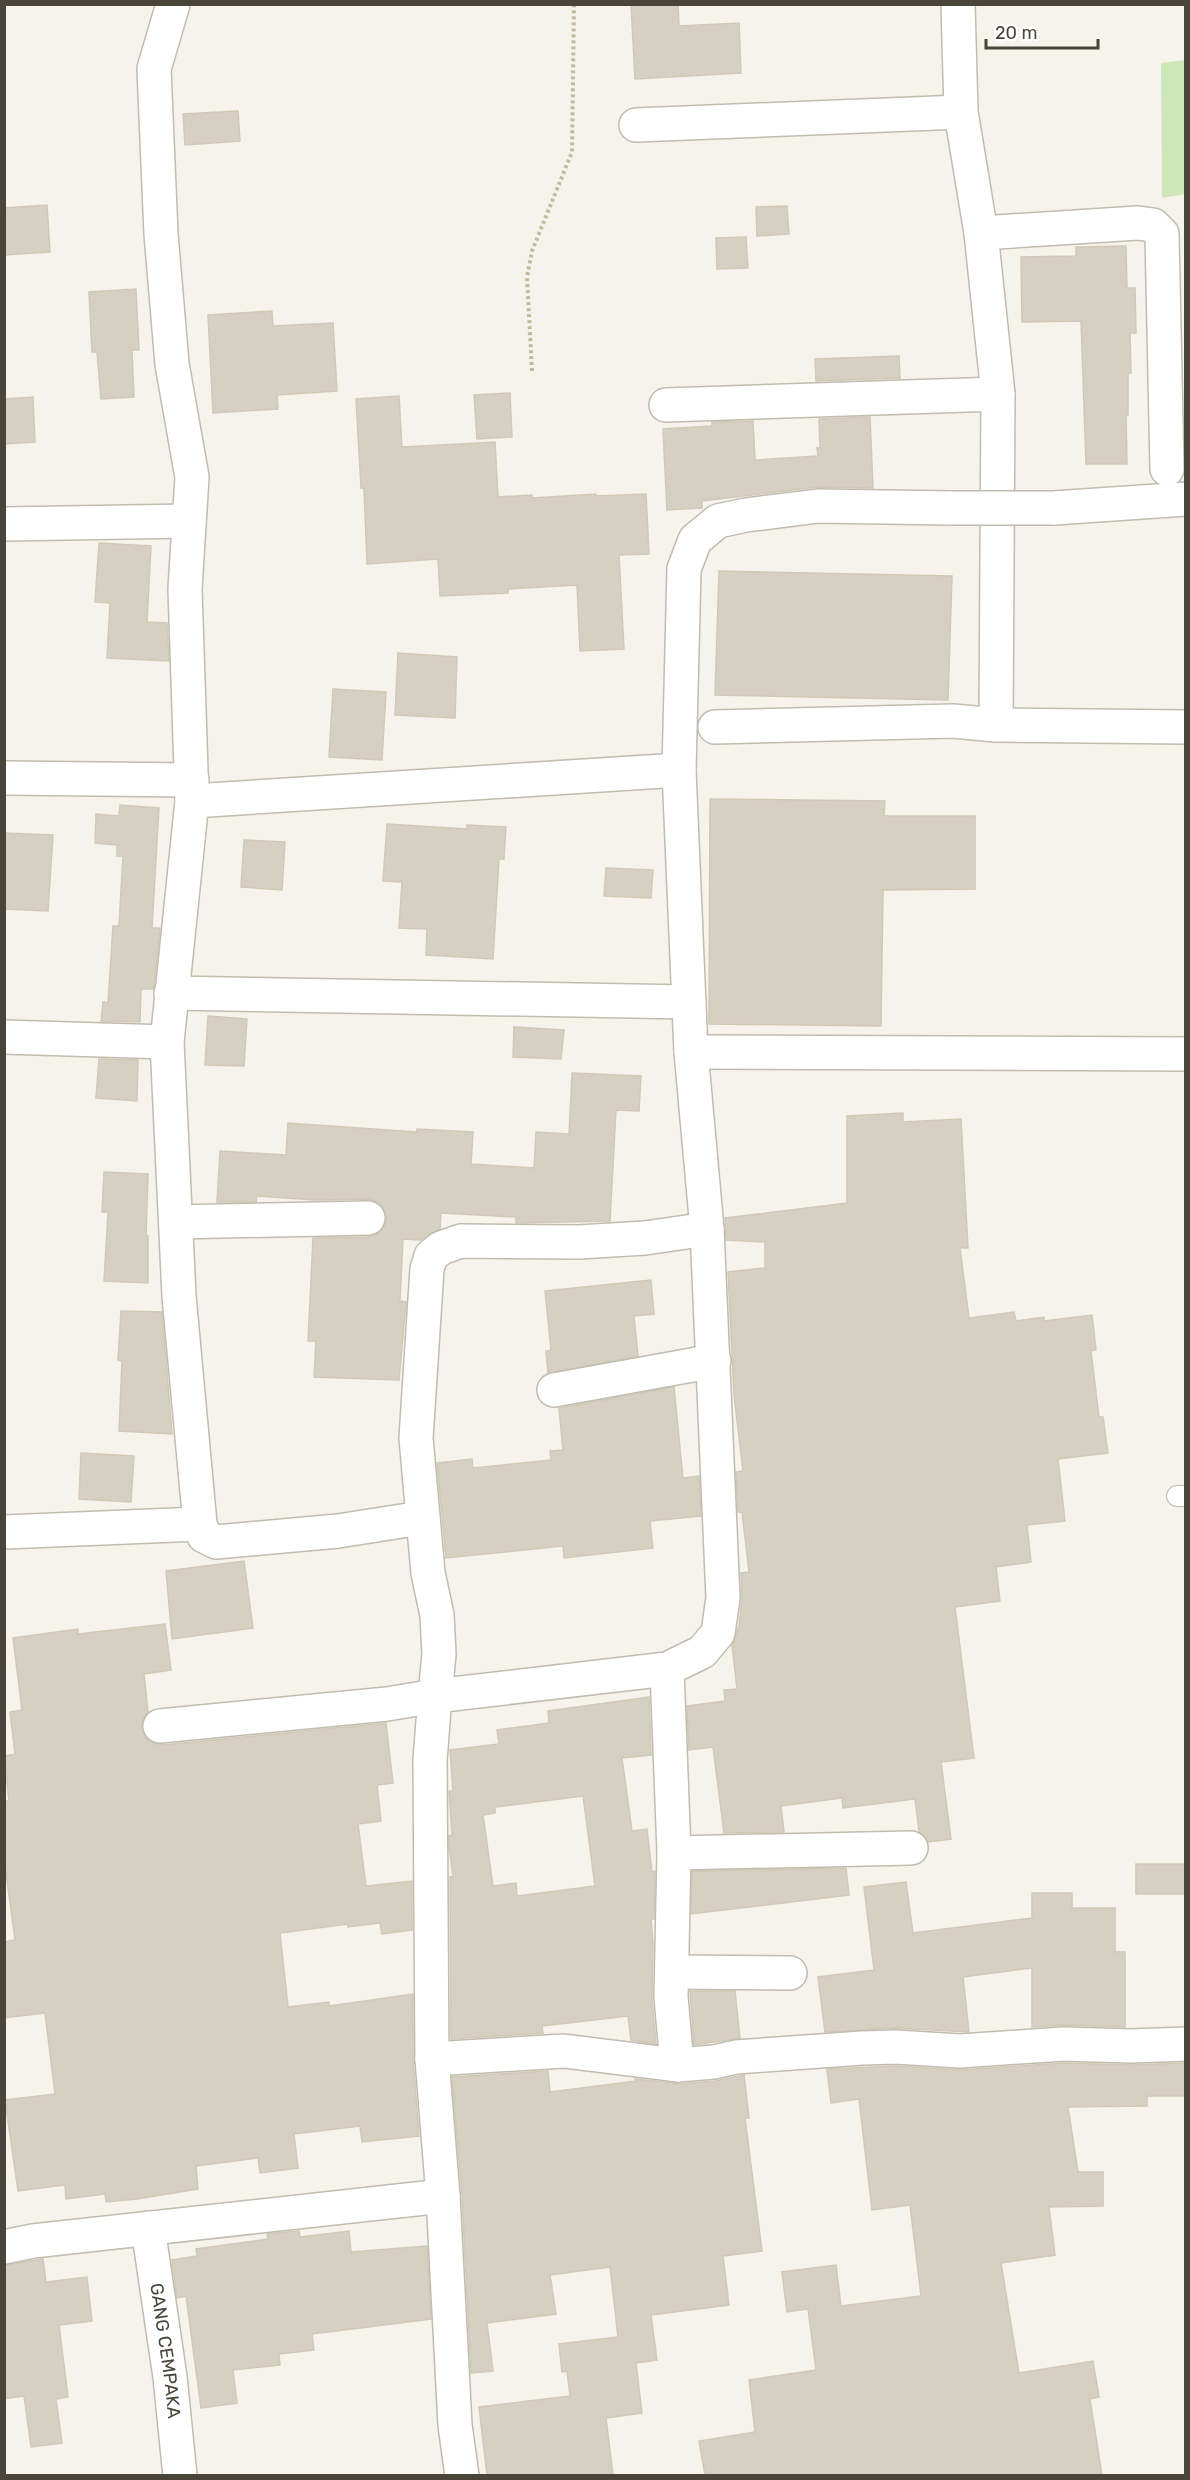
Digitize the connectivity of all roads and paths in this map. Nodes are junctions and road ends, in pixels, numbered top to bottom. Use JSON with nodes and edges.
{"nodes":[{"id":1,"x":173,"y":4,"type":"edge"},
{"id":2,"x":574,"y":4,"type":"edge"},
{"id":3,"x":958,"y":4,"type":"edge"},
{"id":4,"x":961,"y":112,"type":"junction"},
{"id":5,"x":636,"y":125,"type":"dead end"},
{"id":6,"x":981,"y":233,"type":"junction"},
{"id":7,"x":532,"y":371,"type":"dead end"},
{"id":8,"x":998,"y":394,"type":"junction"},
{"id":9,"x":666,"y":405,"type":"dead end"},
{"id":10,"x":1167,"y":468,"type":"dead end"},
{"id":11,"x":1185,"y":500,"type":"edge"},
{"id":12,"x":189,"y":521,"type":"junction"},
{"id":13,"x":4,"y":524,"type":"edge"},
{"id":14,"x":996,"y":725,"type":"junction"},
{"id":15,"x":715,"y":727,"type":"dead end"},
{"id":16,"x":1185,"y":727,"type":"edge"},
{"id":17,"x":679,"y":770,"type":"junction"},
{"id":18,"x":4,"y":778,"type":"edge"},
{"id":19,"x":192,"y":790,"type":"junction"},
{"id":20,"x":171,"y":993,"type":"junction"},
{"id":21,"x":689,"y":1002,"type":"junction"},
{"id":22,"x":4,"y":1037,"type":"edge"},
{"id":23,"x":167,"y":1042,"type":"junction"},
{"id":24,"x":691,"y":1052,"type":"junction"},
{"id":25,"x":1185,"y":1054,"type":"edge"},
{"id":26,"x":368,"y":1218,"type":"dead end"},
{"id":27,"x":176,"y":1222,"type":"junction"},
{"id":28,"x":707,"y":1229,"type":"junction"},
{"id":29,"x":714,"y":1360,"type":"junction"},
{"id":30,"x":554,"y":1390,"type":"dead end"},
{"id":31,"x":421,"y":1518,"type":"junction"},
{"id":32,"x":200,"y":1524,"type":"junction"},
{"id":33,"x":4,"y":1532,"type":"edge"},
{"id":34,"x":667,"y":1669,"type":"junction"},
{"id":35,"x":435,"y":1696,"type":"junction"},
{"id":36,"x":160,"y":1726,"type":"dead end"},
{"id":37,"x":910,"y":1848,"type":"dead end"},
{"id":38,"x":674,"y":1853,"type":"junction"},
{"id":39,"x":672,"y":1972,"type":"junction"},
{"id":40,"x":790,"y":1973,"type":"dead end"},
{"id":41,"x":1185,"y":2044,"type":"edge"},
{"id":42,"x":432,"y":2058,"type":"junction"},
{"id":43,"x":677,"y":2065,"type":"junction"},
{"id":44,"x":443,"y":2196,"type":"junction"},
{"id":45,"x":148,"y":2228,"type":"junction"},
{"id":46,"x":4,"y":2247,"type":"edge"},
{"id":47,"x":180,"y":2475,"type":"edge"},
{"id":48,"x":462,"y":2475,"type":"edge"}],
"edges":[{"from":1,"to":12,"type":"street"},
{"from":2,"to":7,"type":"path"},
{"from":3,"to":4,"type":"street"},
{"from":4,"to":5,"type":"street"},
{"from":4,"to":6,"type":"street"},
{"from":6,"to":8,"type":"street"},
{"from":6,"to":10,"type":"street"},
{"from":8,"to":9,"type":"street"},
{"from":8,"to":14,"type":"street"},
{"from":11,"to":17,"type":"street","bridge":true},
{"from":12,"to":13,"type":"street"},
{"from":12,"to":19,"type":"street"},
{"from":14,"to":15,"type":"street"},
{"from":14,"to":16,"type":"street"},
{"from":17,"to":19,"type":"street"},
{"from":17,"to":21,"type":"street"},
{"from":18,"to":19,"type":"street"},
{"from":19,"to":20,"type":"street"},
{"from":20,"to":21,"type":"street"},
{"from":20,"to":23,"type":"street"},
{"from":21,"to":24,"type":"street"},
{"from":22,"to":23,"type":"street"},
{"from":23,"to":27,"type":"street"},
{"from":24,"to":25,"type":"street"},
{"from":24,"to":28,"type":"street"},
{"from":26,"to":27,"type":"street"},
{"from":27,"to":32,"type":"street"},
{"from":28,"to":29,"type":"street"},
{"from":28,"to":31,"type":"street"},
{"from":29,"to":30,"type":"street"},
{"from":29,"to":34,"type":"street"},
{"from":31,"to":32,"type":"street"},
{"from":31,"to":35,"type":"street"},
{"from":32,"to":33,"type":"street"},
{"from":34,"to":35,"type":"street"},
{"from":34,"to":38,"type":"street"},
{"from":35,"to":36,"type":"street"},
{"from":35,"to":42,"type":"street"},
{"from":37,"to":38,"type":"street"},
{"from":38,"to":39,"type":"street"},
{"from":39,"to":40,"type":"street"},
{"from":39,"to":43,"type":"street"},
{"from":41,"to":43,"type":"street"},
{"from":42,"to":43,"type":"street"},
{"from":42,"to":44,"type":"street"},
{"from":44,"to":45,"type":"street"},
{"from":44,"to":48,"type":"street"},
{"from":45,"to":46,"type":"street"},
{"from":45,"to":47,"type":"street","name":"GANG CEMPAKA"}]}
